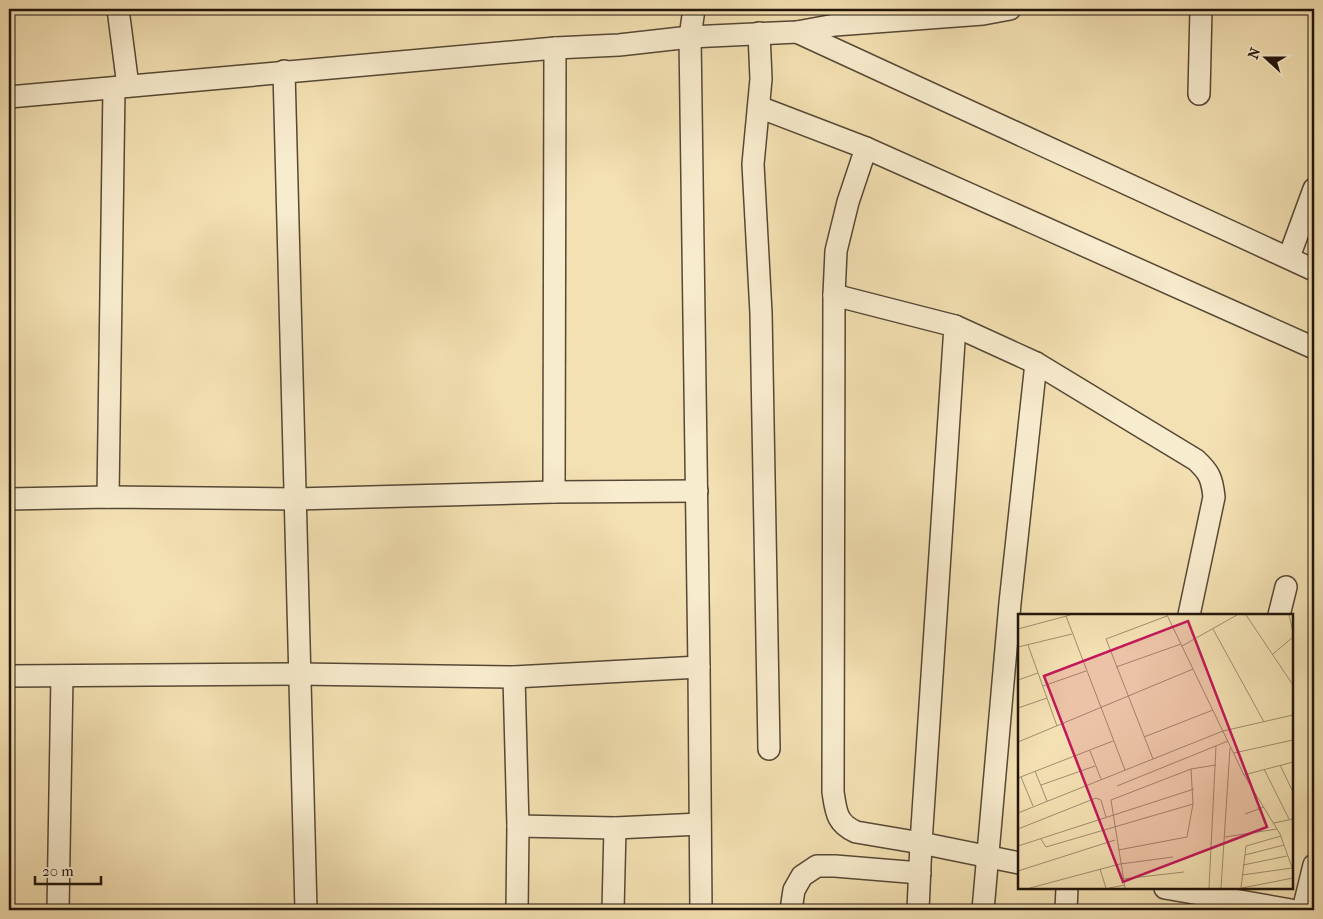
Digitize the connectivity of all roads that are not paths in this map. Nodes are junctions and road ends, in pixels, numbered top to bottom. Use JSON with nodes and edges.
{"nodes":[{"id":1,"x":118,"y":9,"type":"edge"},
{"id":2,"x":694,"y":9,"type":"edge"},
{"id":3,"x":1010,"y":9,"type":"edge"},
{"id":4,"x":1201,"y":9,"type":"edge"},
{"id":5,"x":984,"y":11,"type":"edge"},
{"id":6,"x":836,"y":17,"type":"edge"},
{"id":7,"x":797,"y":32,"type":"junction"},
{"id":8,"x":760,"y":33,"type":"junction"},
{"id":9,"x":690,"y":37,"type":"junction"},
{"id":10,"x":555,"y":48,"type":"junction"},
{"id":11,"x":284,"y":71,"type":"junction"},
{"id":12,"x":121,"y":87,"type":"junction"},
{"id":13,"x":1199,"y":94,"type":"dead end"},
{"id":14,"x":9,"y":96,"type":"edge"},
{"id":15,"x":759,"y":107,"type":"junction"},
{"id":16,"x":866,"y":148,"type":"junction"},
{"id":17,"x":1314,"y":190,"type":"edge"},
{"id":18,"x":1288,"y":257,"type":"junction"},
{"id":19,"x":1314,"y":270,"type":"edge"},
{"id":20,"x":834,"y":295,"type":"junction"},
{"id":21,"x":955,"y":326,"type":"junction"},
{"id":22,"x":1314,"y":348,"type":"edge"},
{"id":23,"x":1036,"y":363,"type":"junction"},
{"id":24,"x":697,"y":491,"type":"junction"},
{"id":25,"x":554,"y":492,"type":"junction"},
{"id":26,"x":108,"y":497,"type":"junction"},
{"id":27,"x":9,"y":499,"type":"edge"},
{"id":28,"x":296,"y":499,"type":"junction"},
{"id":29,"x":1286,"y":587,"type":"dead end"},
{"id":30,"x":1189,"y":614,"type":"edge"},
{"id":31,"x":1279,"y":614,"type":"edge"},
{"id":32,"x":699,"y":667,"type":"junction"},
{"id":33,"x":298,"y":674,"type":"junction"},
{"id":34,"x":9,"y":676,"type":"edge"},
{"id":35,"x":62,"y":676,"type":"junction"},
{"id":36,"x":514,"y":677,"type":"junction"},
{"id":37,"x":769,"y":749,"type":"dead end"},
{"id":38,"x":700,"y":824,"type":"junction"},
{"id":39,"x":518,"y":826,"type":"junction"},
{"id":40,"x":615,"y":828,"type":"junction"},
{"id":41,"x":921,"y":843,"type":"junction"},
{"id":42,"x":987,"y":857,"type":"junction"},
{"id":43,"x":1018,"y":863,"type":"edge"},
{"id":44,"x":1314,"y":865,"type":"edge"},
{"id":45,"x":920,"y":873,"type":"junction"},
{"id":46,"x":1067,"y":889,"type":"edge"},
{"id":47,"x":1170,"y":889,"type":"edge"},
{"id":48,"x":1212,"y":898,"type":"edge"},
{"id":49,"x":58,"y":910,"type":"edge"},
{"id":50,"x":306,"y":910,"type":"edge"},
{"id":51,"x":517,"y":910,"type":"edge"},
{"id":52,"x":613,"y":910,"type":"edge"},
{"id":53,"x":701,"y":910,"type":"edge"},
{"id":54,"x":791,"y":910,"type":"edge"},
{"id":55,"x":918,"y":910,"type":"edge"},
{"id":56,"x":983,"y":910,"type":"edge"},
{"id":57,"x":1066,"y":910,"type":"edge"},
{"id":58,"x":1292,"y":910,"type":"edge"},
{"id":59,"x":1303,"y":910,"type":"edge"}],
"edges":[{"from":1,"to":12,"type":"street"},
{"from":2,"to":9,"type":"street"},
{"from":3,"to":5,"type":"street"},
{"from":4,"to":13,"type":"street"},
{"from":5,"to":6,"type":"street"},
{"from":6,"to":7,"type":"street"},
{"from":7,"to":8,"type":"street"},
{"from":7,"to":18,"type":"street"},
{"from":8,"to":9,"type":"street"},
{"from":8,"to":15,"type":"street"},
{"from":9,"to":10,"type":"street"},
{"from":9,"to":24,"type":"street"},
{"from":10,"to":11,"type":"street"},
{"from":10,"to":25,"type":"street"},
{"from":11,"to":12,"type":"street"},
{"from":11,"to":28,"type":"street"},
{"from":12,"to":14,"type":"street"},
{"from":12,"to":26,"type":"street"},
{"from":15,"to":16,"type":"street"},
{"from":15,"to":37,"type":"street"},
{"from":16,"to":20,"type":"street"},
{"from":16,"to":22,"type":"street"},
{"from":17,"to":18,"type":"street"},
{"from":18,"to":19,"type":"street"},
{"from":20,"to":21,"type":"street"},
{"from":20,"to":41,"type":"street"},
{"from":21,"to":23,"type":"street"},
{"from":21,"to":41,"type":"street"},
{"from":23,"to":30,"type":"street"},
{"from":23,"to":42,"type":"street"},
{"from":24,"to":25,"type":"street"},
{"from":24,"to":32,"type":"street"},
{"from":25,"to":28,"type":"street"},
{"from":26,"to":27,"type":"street"},
{"from":26,"to":28,"type":"street"},
{"from":28,"to":33,"type":"street"},
{"from":29,"to":31,"type":"street"},
{"from":32,"to":36,"type":"street"},
{"from":32,"to":38,"type":"street"},
{"from":33,"to":35,"type":"street"},
{"from":33,"to":36,"type":"street"},
{"from":33,"to":50,"type":"street"},
{"from":34,"to":35,"type":"street"},
{"from":35,"to":49,"type":"street"},
{"from":36,"to":39,"type":"street"},
{"from":38,"to":40,"type":"street"},
{"from":38,"to":53,"type":"street"},
{"from":39,"to":40,"type":"street"},
{"from":39,"to":51,"type":"street"},
{"from":40,"to":52,"type":"street"},
{"from":41,"to":42,"type":"street"},
{"from":41,"to":45,"type":"street"},
{"from":42,"to":43,"type":"street"},
{"from":42,"to":56,"type":"street"},
{"from":44,"to":59,"type":"street"},
{"from":45,"to":54,"type":"street"},
{"from":45,"to":55,"type":"street"},
{"from":46,"to":57,"type":"street"},
{"from":47,"to":48,"type":"street"},
{"from":48,"to":58,"type":"street"}]}
